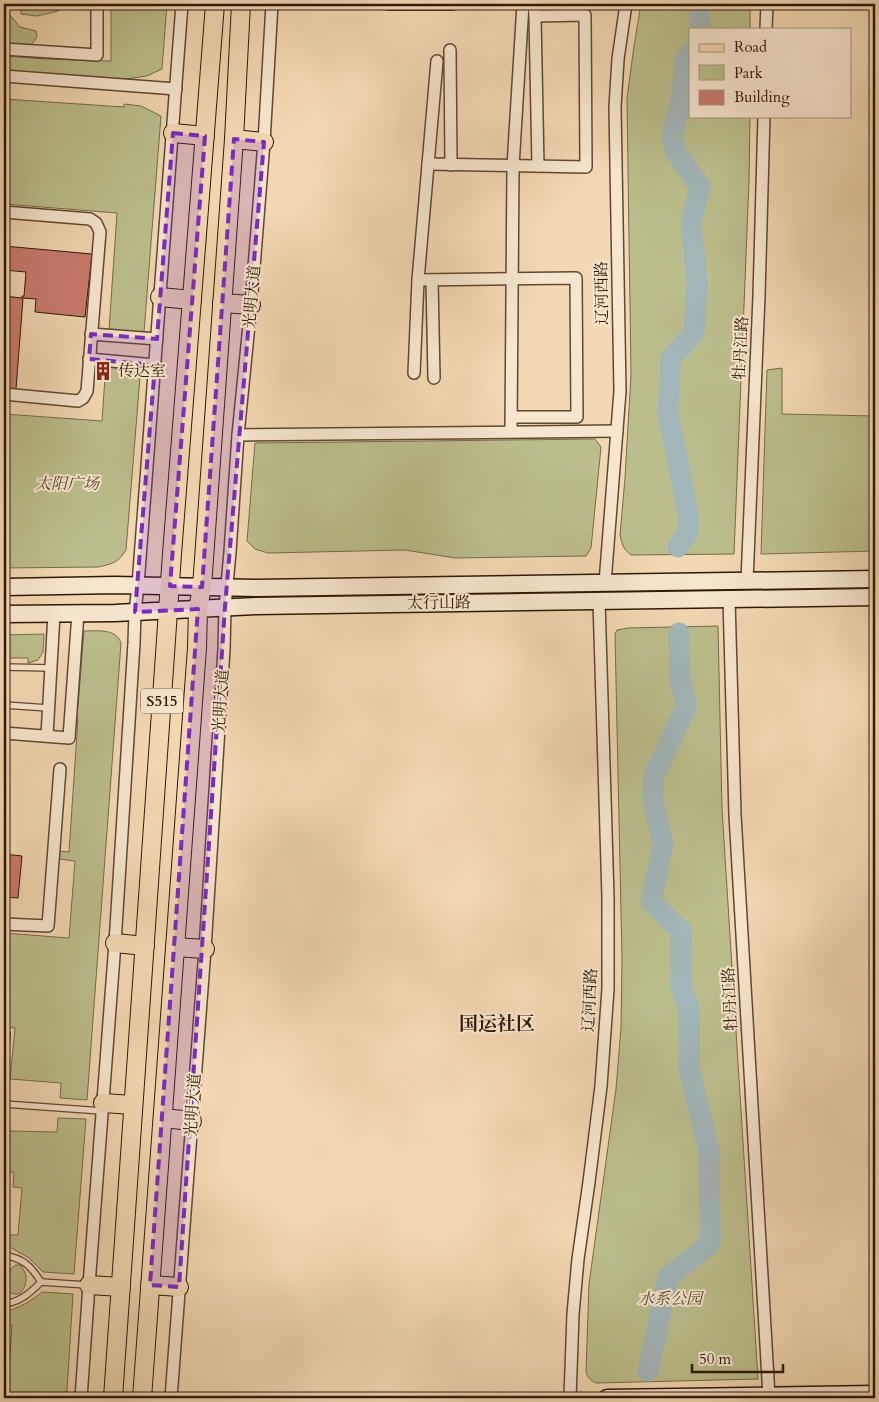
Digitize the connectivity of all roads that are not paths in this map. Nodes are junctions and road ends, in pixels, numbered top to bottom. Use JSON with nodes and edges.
{"nodes":[{"id":1,"x":97,"y":4,"type":"edge"},
{"id":2,"x":182,"y":4,"type":"edge"},
{"id":3,"x":215,"y":4,"type":"edge"},
{"id":4,"x":241,"y":4,"type":"edge"},
{"id":5,"x":272,"y":4,"type":"edge"},
{"id":6,"x":388,"y":4,"type":"edge"},
{"id":7,"x":452,"y":4,"type":"edge"},
{"id":8,"x":524,"y":4,"type":"edge"},
{"id":9,"x":626,"y":4,"type":"edge"},
{"id":10,"x":767,"y":4,"type":"edge"},
{"id":11,"x":535,"y":16,"type":"junction"},
{"id":12,"x":766,"y":28,"type":"edge"},
{"id":13,"x":4,"y":49,"type":"edge"},
{"id":14,"x":450,"y":50,"type":"dead end"},
{"id":15,"x":437,"y":61,"type":"dead end"},
{"id":16,"x":4,"y":76,"type":"edge"},
{"id":17,"x":176,"y":89,"type":"junction"},
{"id":18,"x":764,"y":118,"type":"edge"},
{"id":19,"x":173,"y":133,"type":"junction"},
{"id":20,"x":205,"y":136,"type":"junction"},
{"id":21,"x":234,"y":139,"type":"junction"},
{"id":22,"x":264,"y":142,"type":"junction"},
{"id":23,"x":428,"y":164,"type":"junction"},
{"id":24,"x":451,"y":165,"type":"junction"},
{"id":25,"x":513,"y":166,"type":"junction"},
{"id":26,"x":538,"y":166,"type":"junction"},
{"id":27,"x":4,"y":212,"type":"edge"},
{"id":28,"x":513,"y":279,"type":"junction"},
{"id":29,"x":418,"y":280,"type":"junction"},
{"id":30,"x":432,"y":280,"type":"junction"},
{"id":31,"x":160,"y":297,"type":"junction"},
{"id":32,"x":192,"y":300,"type":"junction"},
{"id":33,"x":222,"y":302,"type":"junction"},
{"id":34,"x":251,"y":305,"type":"junction"},
{"id":35,"x":91,"y":334,"type":"junction"},
{"id":36,"x":157,"y":340,"type":"junction"},
{"id":37,"x":89,"y":359,"type":"junction"},
{"id":38,"x":155,"y":365,"type":"junction"},
{"id":39,"x":414,"y":372,"type":"dead end"},
{"id":40,"x":434,"y":378,"type":"dead end"},
{"id":41,"x":4,"y":394,"type":"edge"},
{"id":42,"x":512,"y":417,"type":"junction"},
{"id":43,"x":512,"y":431,"type":"junction"},
{"id":44,"x":617,"y":431,"type":"junction"},
{"id":45,"x":238,"y":435,"type":"junction"},
{"id":46,"x":875,"y":579,"type":"edge"},
{"id":47,"x":747,"y":581,"type":"junction"},
{"id":48,"x":605,"y":583,"type":"junction"},
{"id":49,"x":138,"y":585,"type":"junction"},
{"id":50,"x":4,"y":586,"type":"edge"},
{"id":51,"x":170,"y":586,"type":"junction"},
{"id":52,"x":202,"y":586,"type":"junction"},
{"id":53,"x":227,"y":587,"type":"junction"},
{"id":54,"x":875,"y":597,"type":"edge"},
{"id":55,"x":729,"y":599,"type":"junction"},
{"id":56,"x":599,"y":601,"type":"junction"},
{"id":57,"x":224,"y":607,"type":"junction"},
{"id":58,"x":198,"y":609,"type":"junction"},
{"id":59,"x":168,"y":610,"type":"junction"},
{"id":60,"x":135,"y":612,"type":"junction"},
{"id":61,"x":78,"y":613,"type":"junction"},
{"id":62,"x":4,"y":614,"type":"edge"},
{"id":63,"x":54,"y":614,"type":"junction"},
{"id":64,"x":4,"y":667,"type":"edge"},
{"id":65,"x":51,"y":668,"type":"junction"},
{"id":66,"x":4,"y":705,"type":"edge"},
{"id":67,"x":48,"y":708,"type":"junction"},
{"id":68,"x":4,"y":733,"type":"edge"},
{"id":69,"x":46,"y":736,"type":"junction"},
{"id":70,"x":60,"y":769,"type":"dead end"},
{"id":71,"x":4,"y":924,"type":"edge"},
{"id":72,"x":116,"y":943,"type":"junction"},
{"id":73,"x":145,"y":946,"type":"junction"},
{"id":74,"x":175,"y":947,"type":"junction"},
{"id":75,"x":205,"y":949,"type":"junction"},
{"id":76,"x":4,"y":1034,"type":"edge"},
{"id":77,"x":4,"y":1072,"type":"edge"},
{"id":78,"x":4,"y":1104,"type":"edge"},
{"id":79,"x":133,"y":1106,"type":"junction"},
{"id":80,"x":102,"y":1107,"type":"junction"},
{"id":81,"x":163,"y":1118,"type":"junction"},
{"id":82,"x":192,"y":1121,"type":"junction"},
{"id":83,"x":4,"y":1254,"type":"edge"},
{"id":84,"x":41,"y":1282,"type":"junction"},
{"id":85,"x":89,"y":1285,"type":"junction"},
{"id":86,"x":150,"y":1285,"type":"junction"},
{"id":87,"x":121,"y":1287,"type":"junction"},
{"id":88,"x":179,"y":1287,"type":"junction"},
{"id":89,"x":4,"y":1304,"type":"edge"},
{"id":90,"x":875,"y":1394,"type":"edge"},
{"id":91,"x":769,"y":1396,"type":"junction"},
{"id":92,"x":856,"y":1396,"type":"edge"},
{"id":93,"x":81,"y":1398,"type":"edge"},
{"id":94,"x":113,"y":1398,"type":"edge"},
{"id":95,"x":142,"y":1398,"type":"edge"},
{"id":96,"x":171,"y":1398,"type":"edge"},
{"id":97,"x":570,"y":1398,"type":"edge"},
{"id":98,"x":607,"y":1398,"type":"edge"}],
"edges":[{"from":1,"to":13,"type":"street"},
{"from":2,"to":17,"type":"street","number":"S515"},
{"from":3,"to":20,"type":"main road","number":"S515"},
{"from":4,"to":21,"type":"main road","name":"光明大道","number":"S515"},
{"from":5,"to":22,"type":"street","name":"光明大道"},
{"from":6,"to":7,"type":"street"},
{"from":8,"to":11,"type":"street"},
{"from":8,"to":25,"type":"street"},
{"from":9,"to":44,"type":"street","name":"辽河西路"},
{"from":10,"to":12,"type":"street"},
{"from":11,"to":26,"type":"street"},
{"from":11,"to":26,"type":"street"},
{"from":14,"to":24,"type":"street"},
{"from":15,"to":23,"type":"street"},
{"from":16,"to":17,"type":"street"},
{"from":17,"to":19,"type":"street","number":"S515"},
{"from":18,"to":47,"type":"street","name":"牡丹江路"},
{"from":19,"to":20,"type":"main road"},
{"from":19,"to":31,"type":"street","number":"S515"},
{"from":20,"to":32,"type":"main road","number":"S515"},
{"from":21,"to":22,"type":"main road"},
{"from":21,"to":33,"type":"main road","name":"光明大道","number":"S515"},
{"from":22,"to":34,"type":"street","name":"光明大道"},
{"from":23,"to":24,"type":"street"},
{"from":23,"to":29,"type":"street"},
{"from":24,"to":25,"type":"street"},
{"from":25,"to":26,"type":"street"},
{"from":25,"to":28,"type":"street"},
{"from":27,"to":35,"type":"street"},
{"from":28,"to":30,"type":"street"},
{"from":28,"to":42,"type":"street"},
{"from":28,"to":42,"type":"street"},
{"from":29,"to":30,"type":"street"},
{"from":29,"to":39,"type":"street"},
{"from":30,"to":40,"type":"street"},
{"from":31,"to":32,"type":"main road"},
{"from":31,"to":36,"type":"street","number":"S515"},
{"from":32,"to":51,"type":"main road","number":"S515"},
{"from":33,"to":34,"type":"main road"},
{"from":33,"to":52,"type":"main road","name":"光明大道","number":"S515"},
{"from":34,"to":45,"type":"street","name":"光明大道"},
{"from":35,"to":36,"type":"street"},
{"from":35,"to":37,"type":"street"},
{"from":36,"to":38,"type":"street","number":"S515"},
{"from":37,"to":38,"type":"street"},
{"from":37,"to":41,"type":"street"},
{"from":38,"to":49,"type":"street","number":"S515"},
{"from":42,"to":43,"type":"street"},
{"from":43,"to":44,"type":"street"},
{"from":43,"to":45,"type":"street"},
{"from":44,"to":48,"type":"street","name":"辽河西路"},
{"from":45,"to":53,"type":"street","name":"光明大道"},
{"from":46,"to":47,"type":"main road","name":"太行山路"},
{"from":47,"to":48,"type":"main road","name":"太行山路"},
{"from":48,"to":53,"type":"main road","name":"太行山路"},
{"from":49,"to":50,"type":"main road","name":"太行山路"},
{"from":49,"to":51,"type":"main road","name":"太行山路"},
{"from":49,"to":60,"type":"street","number":"S515"},
{"from":51,"to":52,"type":"main road","name":"太行山路"},
{"from":51,"to":59,"type":"main road","number":"S515"},
{"from":52,"to":53,"type":"main road","name":"太行山路"},
{"from":52,"to":58,"type":"main road","name":"光明大道","number":"S515"},
{"from":53,"to":57,"type":"street","name":"光明大道"},
{"from":54,"to":55,"type":"main road","name":"太行山路"},
{"from":55,"to":56,"type":"main road","name":"太行山路"},
{"from":55,"to":91,"type":"street","name":"牡丹江路"},
{"from":56,"to":57,"type":"main road","name":"太行山路"},
{"from":56,"to":97,"type":"street","name":"辽河西路"},
{"from":57,"to":58,"type":"main road","name":"太行山路"},
{"from":57,"to":75,"type":"street","name":"光明大道"},
{"from":58,"to":59,"type":"main road","name":"太行山路"},
{"from":58,"to":74,"type":"main road","name":"光明大道","number":"S515"},
{"from":59,"to":60,"type":"main road","name":"太行山路"},
{"from":59,"to":73,"type":"main road","number":"S515"},
{"from":60,"to":61,"type":"main road","name":"太行山路"},
{"from":60,"to":72,"type":"street","number":"S515"},
{"from":61,"to":63,"type":"main road","name":"太行山路"},
{"from":61,"to":69,"type":"street"},
{"from":62,"to":63,"type":"main road","name":"太行山路"},
{"from":63,"to":65,"type":"street"},
{"from":64,"to":65,"type":"lane"},
{"from":65,"to":67,"type":"street"},
{"from":66,"to":67,"type":"lane"},
{"from":67,"to":69,"type":"street"},
{"from":68,"to":69,"type":"street"},
{"from":70,"to":71,"type":"street"},
{"from":72,"to":73,"type":"main road"},
{"from":72,"to":80,"type":"street","number":"S515"},
{"from":73,"to":79,"type":"main road","number":"S515"},
{"from":74,"to":75,"type":"main road"},
{"from":74,"to":81,"type":"main road","name":"光明大道","number":"S515"},
{"from":75,"to":82,"type":"street","name":"光明大道"},
{"from":76,"to":77,"type":"lane"},
{"from":78,"to":80,"type":"lane"},
{"from":79,"to":80,"type":"main road"},
{"from":79,"to":87,"type":"main road","number":"S515"},
{"from":80,"to":85,"type":"street","number":"S515"},
{"from":81,"to":82,"type":"main road"},
{"from":81,"to":86,"type":"main road","name":"光明大道","number":"S515"},
{"from":82,"to":88,"type":"street","name":"光明大道"},
{"from":83,"to":84,"type":"lane"},
{"from":84,"to":85,"type":"lane"},
{"from":84,"to":89,"type":"lane"},
{"from":85,"to":87,"type":"main road"},
{"from":85,"to":93,"type":"street","number":"S515"},
{"from":86,"to":88,"type":"main road"},
{"from":86,"to":95,"type":"main road","name":"光明大道","number":"S515"},
{"from":87,"to":94,"type":"main road","number":"S515"},
{"from":88,"to":96,"type":"street","name":"光明大道"},
{"from":90,"to":92,"type":"main road"},
{"from":91,"to":92,"type":"main road"},
{"from":91,"to":98,"type":"main road"}]}
